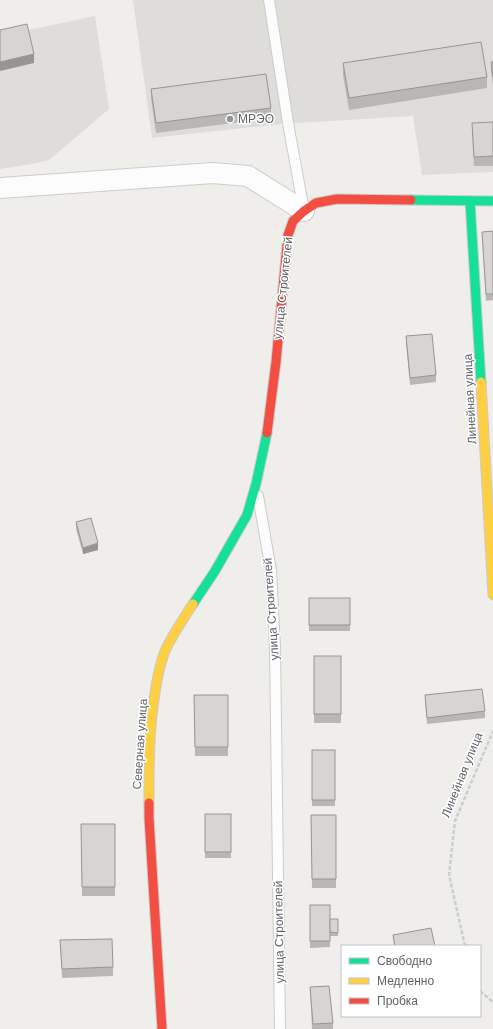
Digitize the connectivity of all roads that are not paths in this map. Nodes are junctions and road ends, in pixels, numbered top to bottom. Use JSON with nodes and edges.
{"nodes":[{"id":1,"x":269,"y":0,"type":"edge"},
{"id":2,"x":0,"y":188,"type":"edge"},
{"id":3,"x":470,"y":201,"type":"junction"},
{"id":4,"x":493,"y":202,"type":"edge"},
{"id":5,"x":310,"y":207,"type":"junction"},
{"id":6,"x":256,"y":484,"type":"junction"},
{"id":7,"x":493,"y":595,"type":"edge"},
{"id":8,"x":162,"y":1029,"type":"edge"},
{"id":9,"x":280,"y":1029,"type":"edge"}],
"edges":[{"from":1,"to":5,"type":"lane"},
{"from":2,"to":5,"type":"street"},
{"from":3,"to":4,"type":"main road"},
{"from":3,"to":5,"type":"main road"},
{"from":3,"to":7,"type":"main road","name":"Линейная улица"},
{"from":5,"to":6,"type":"main road","name":"улица Строителей"},
{"from":6,"to":8,"type":"main road","name":"Северная улица"},
{"from":6,"to":9,"type":"lane","name":"улица Строителей"}]}
